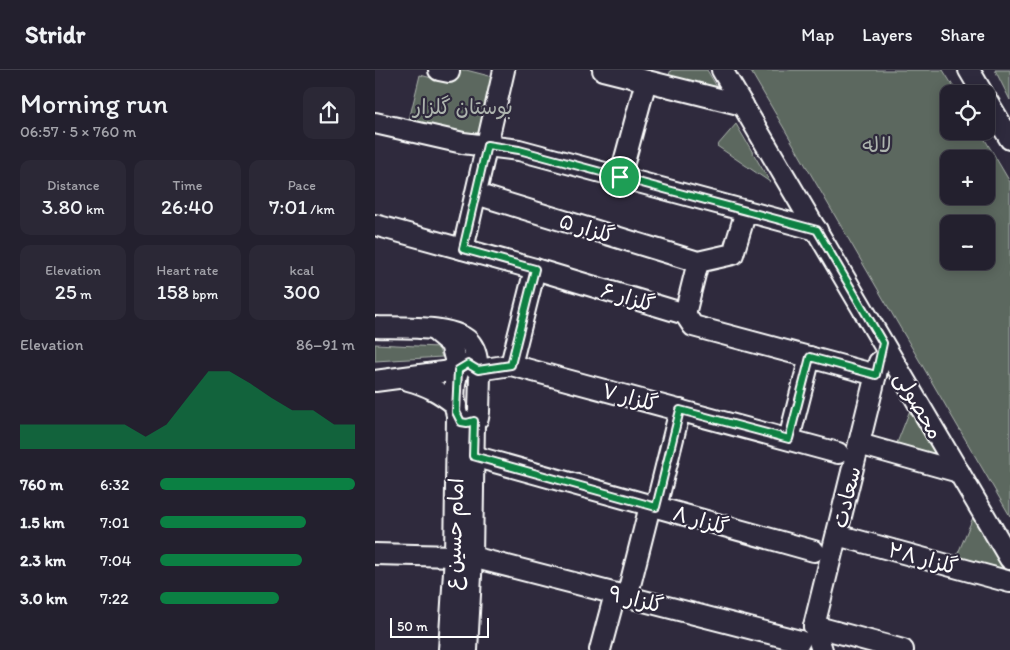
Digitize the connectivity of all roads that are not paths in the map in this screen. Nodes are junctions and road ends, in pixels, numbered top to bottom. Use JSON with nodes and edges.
{"nodes":[{"id":1,"x":504,"y":70,"type":"edge"},
{"id":2,"x":603,"y":70,"type":"edge"},
{"id":3,"x":722,"y":70,"type":"edge"},
{"id":4,"x":969,"y":70,"type":"edge"},
{"id":5,"x":646,"y":81,"type":"junction"},
{"id":6,"x":978,"y":85,"type":"edge"},
{"id":7,"x":743,"y":105,"type":"junction"},
{"id":8,"x":995,"y":114,"type":"edge"},
{"id":9,"x":375,"y":123,"type":"edge"},
{"id":10,"x":1010,"y":139,"type":"edge"},
{"id":11,"x":487,"y":145,"type":"junction"},
{"id":12,"x":620,"y":177,"type":"junction"},
{"id":13,"x":476,"y":194,"type":"junction"},
{"id":14,"x":746,"y":211,"type":"junction"},
{"id":15,"x":375,"y":225,"type":"edge"},
{"id":16,"x":817,"y":230,"type":"junction"},
{"id":17,"x":463,"y":249,"type":"junction"},
{"id":18,"x":698,"y":262,"type":"junction"},
{"id":19,"x":535,"y":269,"type":"junction"},
{"id":20,"x":685,"y":314,"type":"junction"},
{"id":21,"x":375,"y":327,"type":"edge"},
{"id":22,"x":434,"y":330,"type":"junction"},
{"id":23,"x":883,"y":343,"type":"junction"},
{"id":24,"x":810,"y":357,"type":"junction"},
{"id":25,"x":511,"y":365,"type":"junction"},
{"id":26,"x":458,"y":370,"type":"junction"},
{"id":27,"x":478,"y":370,"type":"junction"},
{"id":28,"x":876,"y":375,"type":"junction"},
{"id":29,"x":403,"y":379,"type":"junction"},
{"id":30,"x":375,"y":381,"type":"edge"},
{"id":31,"x":680,"y":410,"type":"junction"},
{"id":32,"x":462,"y":414,"type":"junction"},
{"id":33,"x":789,"y":439,"type":"junction"},
{"id":34,"x":859,"y":444,"type":"junction"},
{"id":35,"x":838,"y":453,"type":"dead end"},
{"id":36,"x":473,"y":456,"type":"junction"},
{"id":37,"x":959,"y":472,"type":"junction"},
{"id":38,"x":653,"y":506,"type":"junction"},
{"id":39,"x":837,"y":535,"type":"junction"},
{"id":40,"x":813,"y":551,"type":"dead end"},
{"id":41,"x":375,"y":554,"type":"edge"},
{"id":42,"x":463,"y":556,"type":"junction"},
{"id":43,"x":1010,"y":558,"type":"edge"},
{"id":44,"x":1010,"y":582,"type":"edge"},
{"id":45,"x":621,"y":595,"type":"junction"},
{"id":46,"x":814,"y":626,"type":"junction"},
{"id":47,"x":800,"y":641,"type":"dead end"},
{"id":48,"x":463,"y":650,"type":"edge"},
{"id":49,"x":600,"y":650,"type":"edge"},
{"id":50,"x":822,"y":650,"type":"edge"},
{"id":51,"x":903,"y":650,"type":"edge"}],
"edges":[{"from":1,"to":11,"type":"street"},
{"from":2,"to":5,"type":"street"},
{"from":3,"to":7,"type":"street","name":"محصولی"},
{"from":4,"to":6,"type":"street"},
{"from":5,"to":7,"type":"street"},
{"from":5,"to":12,"type":"street"},
{"from":7,"to":16,"type":"street","name":"محصولی"},
{"from":8,"to":10,"type":"street"},
{"from":9,"to":11,"type":"street"},
{"from":11,"to":12,"type":"street"},
{"from":11,"to":13,"type":"street"},
{"from":12,"to":14,"type":"street"},
{"from":13,"to":17,"type":"street"},
{"from":13,"to":18,"type":"street","name":"گلزار ۵"},
{"from":14,"to":16,"type":"street"},
{"from":14,"to":18,"type":"street"},
{"from":15,"to":17,"type":"street","name":"گلزار ۶"},
{"from":16,"to":23,"type":"street","name":"محصولی"},
{"from":17,"to":19,"type":"street","name":"گلزار ۶"},
{"from":18,"to":20,"type":"street"},
{"from":19,"to":20,"type":"street","name":"گلزار ۶"},
{"from":19,"to":25,"type":"street"},
{"from":20,"to":24,"type":"street","name":"گلزار ۶"},
{"from":21,"to":22,"type":"street"},
{"from":22,"to":26,"type":"street"},
{"from":22,"to":27,"type":"street"},
{"from":23,"to":28,"type":"street","name":"سعادت"},
{"from":23,"to":37,"type":"street","name":"محصولی"},
{"from":24,"to":28,"type":"street","name":"گلزار ۶"},
{"from":24,"to":33,"type":"street"},
{"from":25,"to":27,"type":"street","name":"گلزار ۷"},
{"from":25,"to":31,"type":"street","name":"گلزار ۷"},
{"from":26,"to":27,"type":"street","name":"گلزار ۷"},
{"from":26,"to":29,"type":"street"},
{"from":26,"to":32,"type":"street"},
{"from":27,"to":32,"type":"street"},
{"from":28,"to":34,"type":"street","name":"سعادت"},
{"from":29,"to":30,"type":"street"},
{"from":29,"to":32,"type":"street"},
{"from":31,"to":33,"type":"street","name":"گلزار ۷"},
{"from":31,"to":38,"type":"street"},
{"from":32,"to":36,"type":"street","name":"امام حسین ع"},
{"from":32,"to":42,"type":"street","name":"امام حسین ع"},
{"from":33,"to":35,"type":"street","name":"گلزار ۷"},
{"from":34,"to":37,"type":"street"},
{"from":34,"to":39,"type":"street","name":"سعادت"},
{"from":36,"to":38,"type":"street","name":"گلزار ۸"},
{"from":36,"to":42,"type":"street","name":"امام حسین ع"},
{"from":37,"to":43,"type":"street","name":"محصولی"},
{"from":38,"to":40,"type":"street","name":"گلزار ۸"},
{"from":38,"to":45,"type":"street"},
{"from":39,"to":44,"type":"street","name":"گلزار ۲۸"},
{"from":39,"to":46,"type":"street","name":"سعادت"},
{"from":41,"to":42,"type":"street","name":"گلزار ۹"},
{"from":42,"to":45,"type":"street","name":"گلزار ۹"},
{"from":42,"to":48,"type":"street","name":"امام حسین ع"},
{"from":45,"to":47,"type":"street","name":"گلزار ۹"},
{"from":45,"to":49,"type":"street"},
{"from":46,"to":50,"type":"street"},
{"from":46,"to":51,"type":"street"}]}
